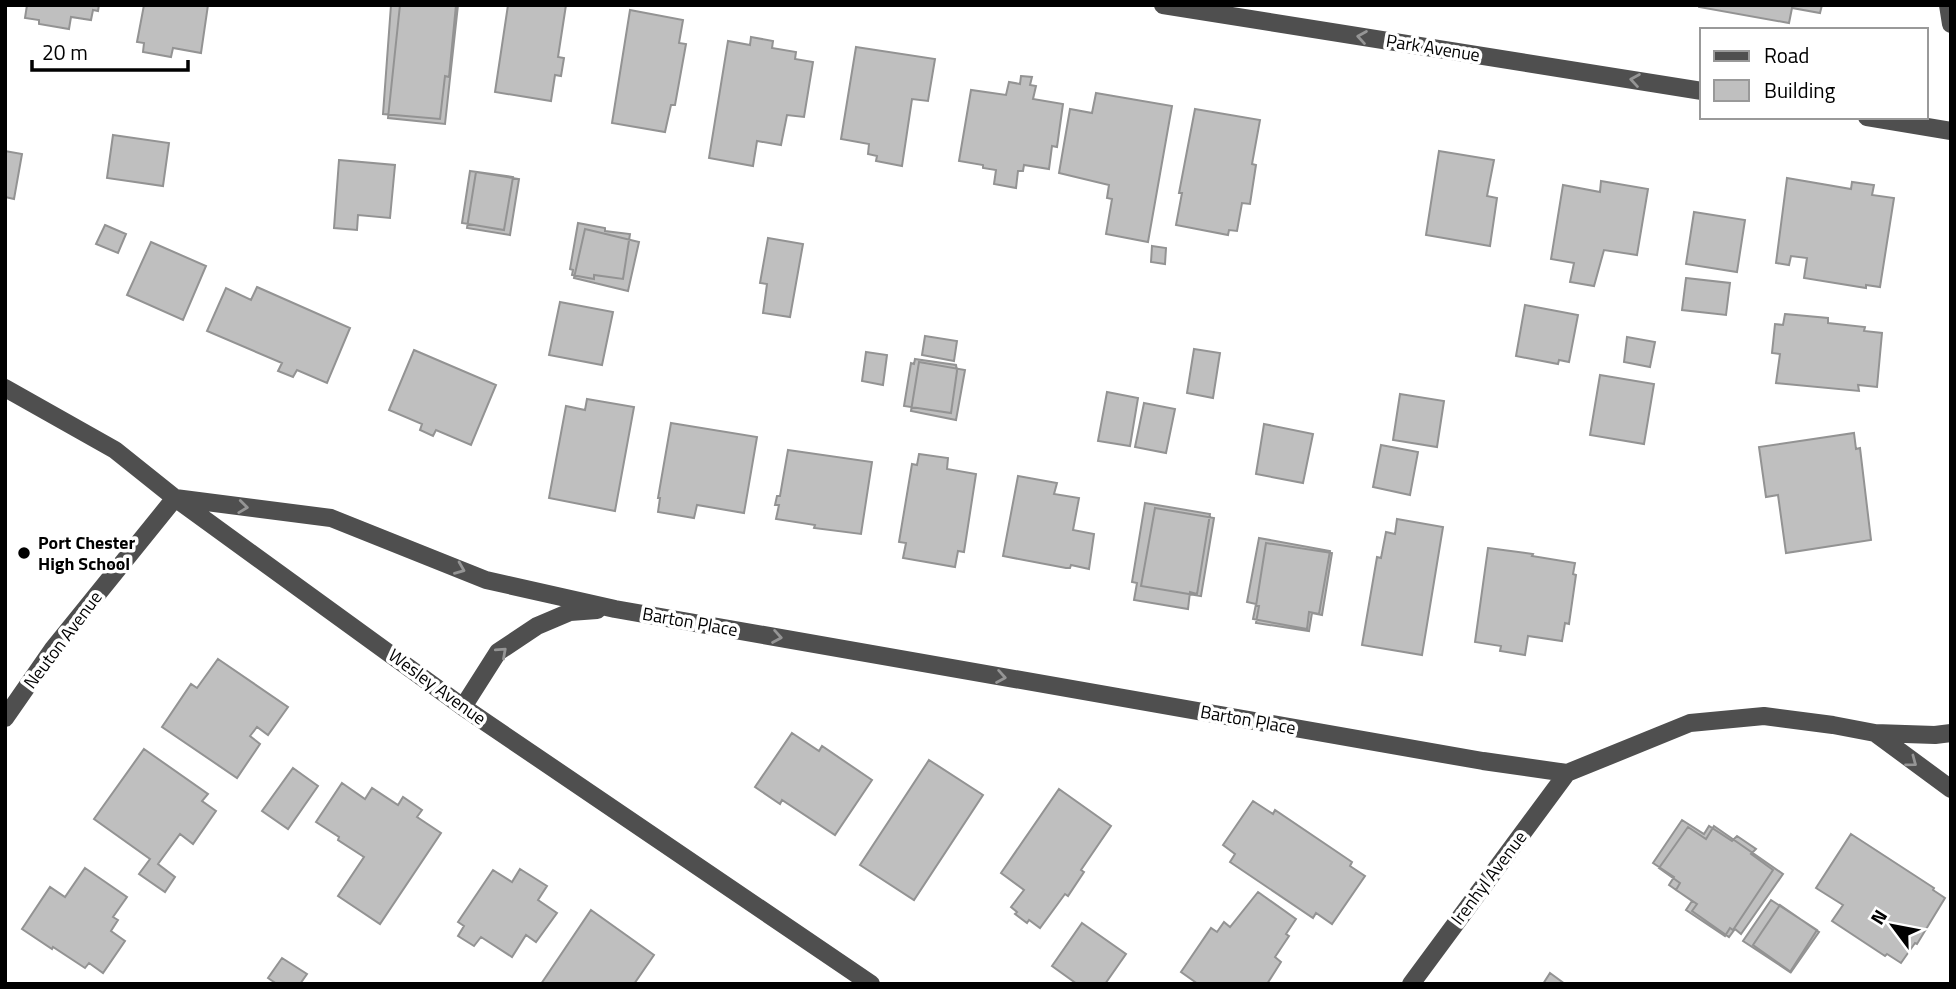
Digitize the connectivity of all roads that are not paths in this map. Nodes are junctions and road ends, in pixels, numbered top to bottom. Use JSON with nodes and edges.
{"nodes":[{"id":1,"x":1164,"y":5,"type":"edge"},
{"id":2,"x":1948,"y":5,"type":"edge"},
{"id":3,"x":1951,"y":24,"type":"edge"},
{"id":4,"x":1700,"y":91,"type":"edge"},
{"id":5,"x":1879,"y":119,"type":"edge"},
{"id":6,"x":1951,"y":131,"type":"edge"},
{"id":7,"x":5,"y":388,"type":"edge"},
{"id":8,"x":175,"y":498,"type":"junction"},
{"id":9,"x":615,"y":609,"type":"junction"},
{"id":10,"x":463,"y":707,"type":"junction"},
{"id":11,"x":5,"y":718,"type":"edge"},
{"id":12,"x":1875,"y":733,"type":"junction"},
{"id":13,"x":1951,"y":733,"type":"edge"},
{"id":14,"x":1567,"y":773,"type":"junction"},
{"id":15,"x":1951,"y":789,"type":"edge"},
{"id":16,"x":871,"y":984,"type":"edge"},
{"id":17,"x":1411,"y":984,"type":"edge"}],
"edges":[{"from":4,"to":1,"type":"street","name":"Park Avenue","one_way":true},
{"from":2,"to":3,"type":"street"},
{"from":5,"to":6,"type":"street"},
{"from":7,"to":8,"type":"street","name":"Wesley Avenue"},
{"from":8,"to":9,"type":"street","name":"Barton Place","one_way":true},
{"from":8,"to":10,"type":"street","name":"Wesley Avenue"},
{"from":8,"to":11,"type":"street","name":"Neuton Avenue"},
{"from":10,"to":9,"type":"street","name":"Barton Place","one_way":true},
{"from":9,"to":14,"type":"street","name":"Barton Place","one_way":true},
{"from":10,"to":16,"type":"street","name":"Wesley Avenue"},
{"from":12,"to":13,"type":"street"},
{"from":12,"to":14,"type":"street"},
{"from":12,"to":15,"type":"street","one_way":true},
{"from":14,"to":17,"type":"street","name":"Irenhyl Avenue"}]}
